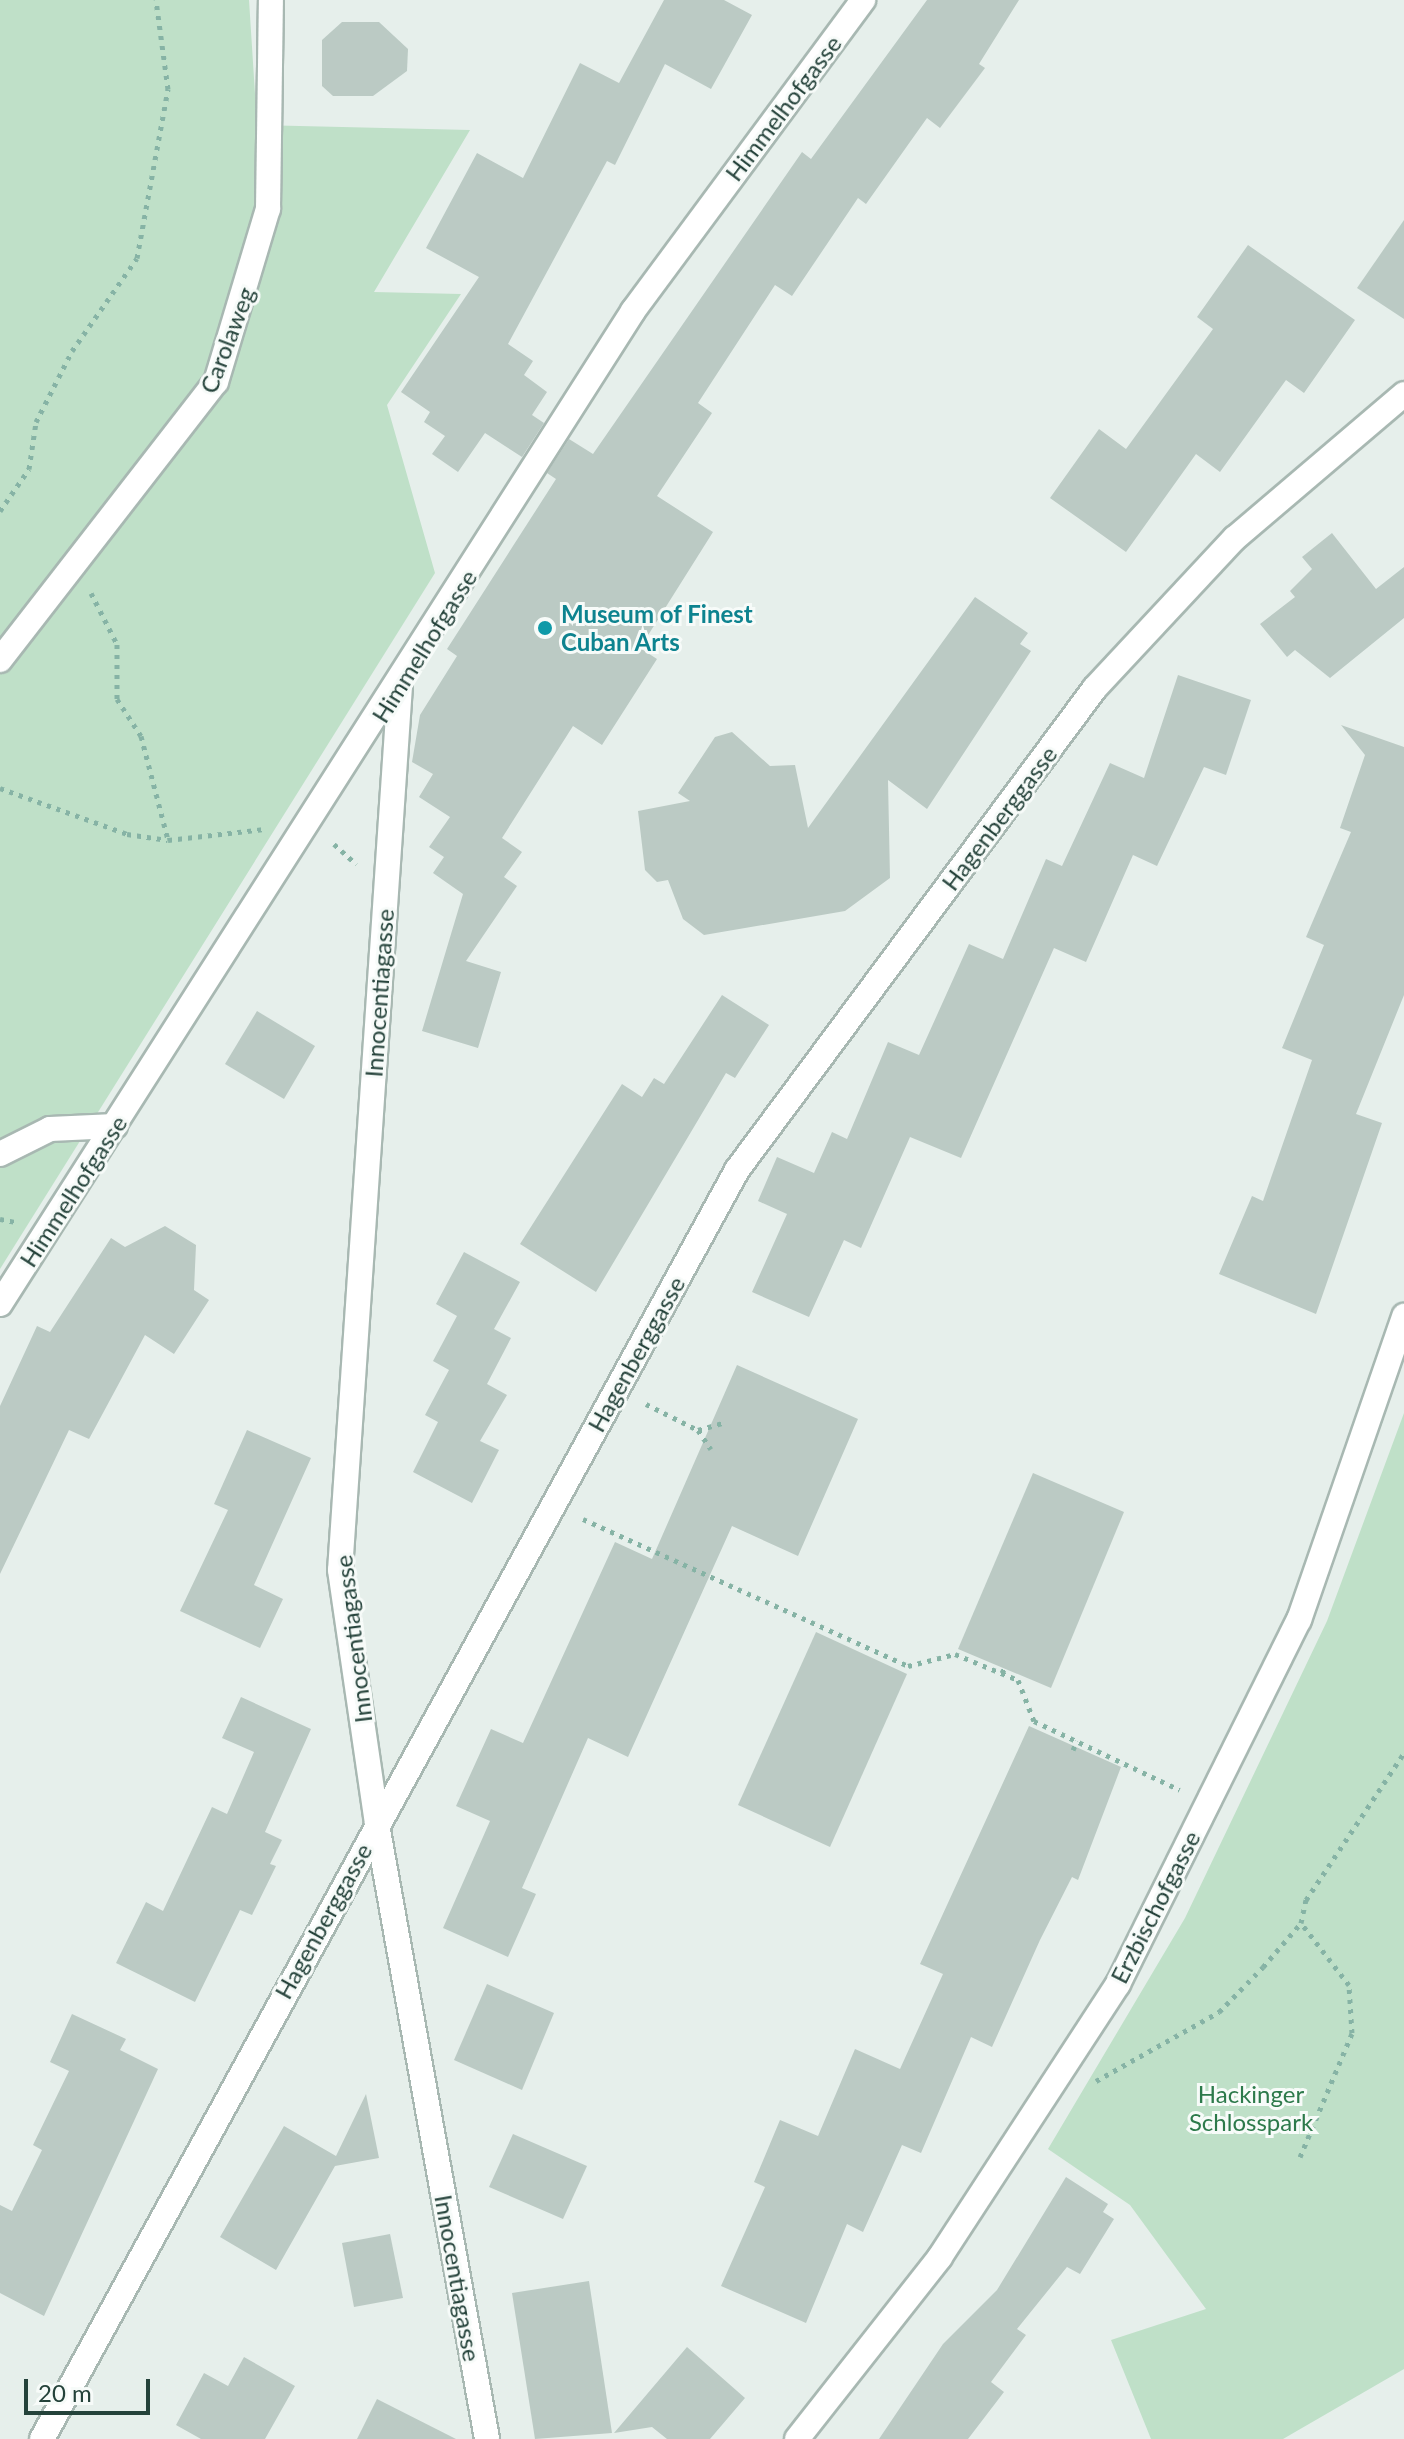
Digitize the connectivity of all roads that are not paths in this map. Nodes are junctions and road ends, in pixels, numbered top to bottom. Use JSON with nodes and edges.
{"nodes":[{"id":1,"x":271,"y":0,"type":"edge"},
{"id":2,"x":863,"y":0,"type":"edge"},
{"id":3,"x":1404,"y":394,"type":"edge"},
{"id":4,"x":0,"y":660,"type":"edge"},
{"id":5,"x":400,"y":686,"type":"junction"},
{"id":6,"x":115,"y":1126,"type":"junction"},
{"id":7,"x":0,"y":1154,"type":"edge"},
{"id":8,"x":0,"y":1304,"type":"edge"},
{"id":9,"x":1404,"y":1316,"type":"edge"},
{"id":10,"x":377,"y":1825,"type":"junction"},
{"id":11,"x":42,"y":2439,"type":"edge"},
{"id":12,"x":487,"y":2439,"type":"edge"},
{"id":13,"x":797,"y":2439,"type":"edge"}],
"edges":[{"from":1,"to":4,"type":"street","name":"Carolaweg"},
{"from":2,"to":5,"type":"street","name":"Himmelhofgasse"},
{"from":3,"to":10,"type":"street","name":"Hagenberggasse"},
{"from":5,"to":6,"type":"street","name":"Himmelhofgasse"},
{"from":5,"to":10,"type":"street","name":"Innocentiagasse"},
{"from":6,"to":7,"type":"street"},
{"from":6,"to":8,"type":"street","name":"Himmelhofgasse"},
{"from":9,"to":13,"type":"street","name":"Erzbischofgasse"},
{"from":10,"to":11,"type":"street","name":"Hagenberggasse"},
{"from":10,"to":12,"type":"street","name":"Innocentiagasse"}]}
